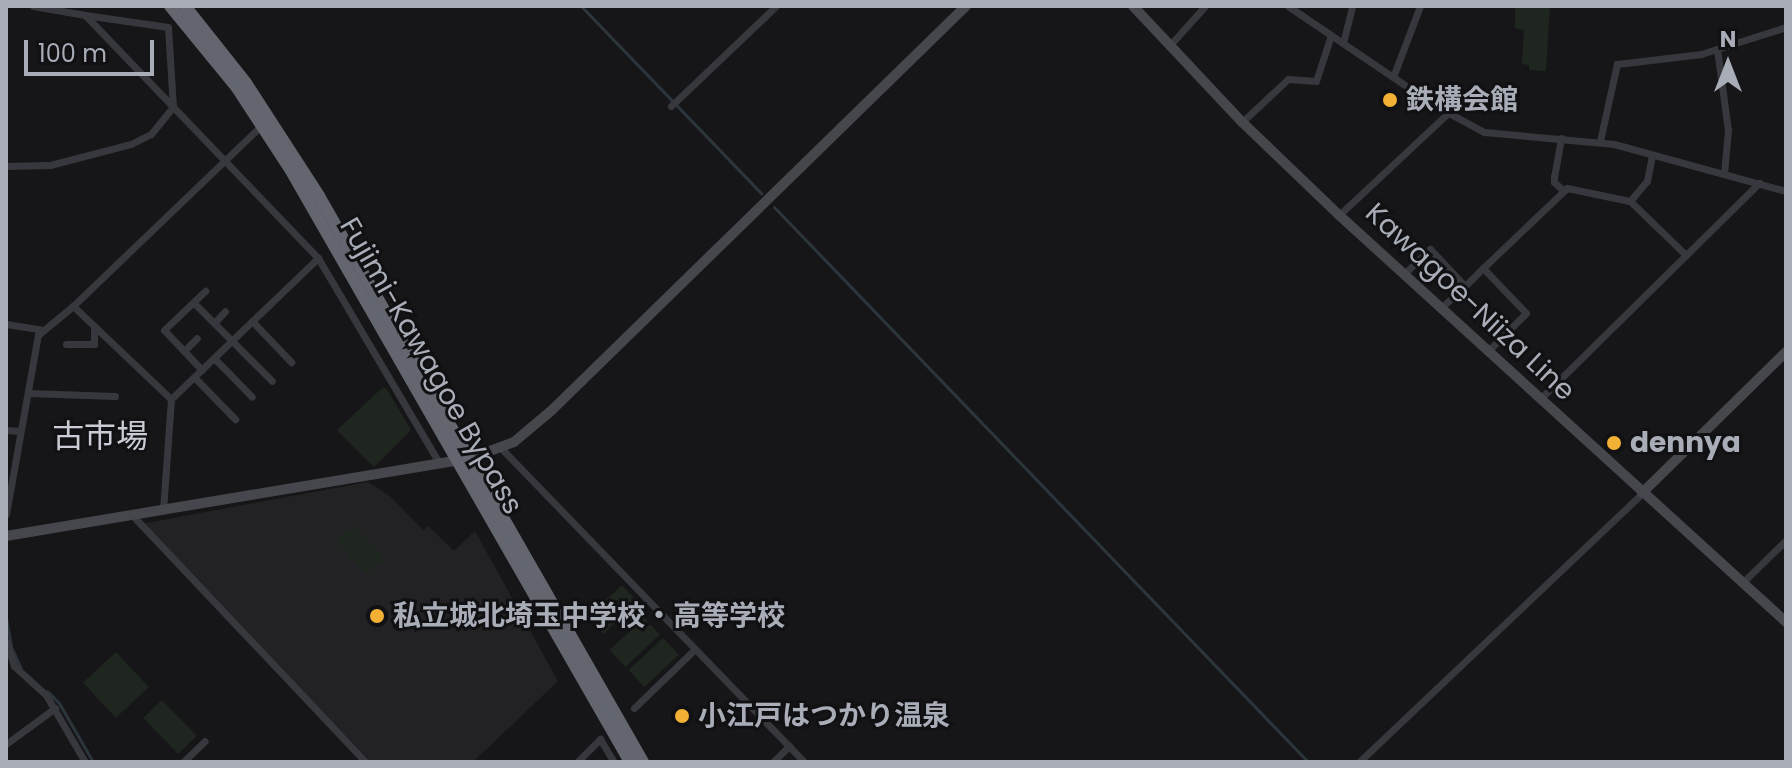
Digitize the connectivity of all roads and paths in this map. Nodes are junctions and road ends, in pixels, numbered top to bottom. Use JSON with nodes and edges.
{"nodes":[{"id":1,"x":33,"y":6,"type":"edge"},
{"id":2,"x":170,"y":6,"type":"edge"},
{"id":3,"x":185,"y":6,"type":"edge"},
{"id":4,"x":776,"y":6,"type":"edge"},
{"id":5,"x":966,"y":6,"type":"edge"},
{"id":6,"x":1133,"y":6,"type":"edge"},
{"id":7,"x":1205,"y":6,"type":"edge"},
{"id":8,"x":1288,"y":6,"type":"edge"},
{"id":9,"x":1352,"y":6,"type":"edge"},
{"id":10,"x":1420,"y":6,"type":"edge"},
{"id":11,"x":85,"y":15,"type":"junction"},
{"id":12,"x":1786,"y":27,"type":"edge"},
{"id":13,"x":1331,"y":35,"type":"junction"},
{"id":14,"x":1343,"y":43,"type":"junction"},
{"id":15,"x":1170,"y":45,"type":"junction"},
{"id":16,"x":1717,"y":49,"type":"junction"},
{"id":17,"x":1393,"y":77,"type":"junction"},
{"id":18,"x":671,"y":106,"type":"dead end"},
{"id":19,"x":173,"y":107,"type":"junction"},
{"id":20,"x":1448,"y":113,"type":"junction"},
{"id":21,"x":1242,"y":122,"type":"junction"},
{"id":22,"x":262,"y":125,"type":"junction"},
{"id":23,"x":1561,"y":138,"type":"junction"},
{"id":24,"x":1600,"y":141,"type":"junction"},
{"id":25,"x":1652,"y":155,"type":"junction"},
{"id":26,"x":223,"y":161,"type":"junction"},
{"id":27,"x":6,"y":166,"type":"edge"},
{"id":28,"x":1724,"y":174,"type":"junction"},
{"id":29,"x":1759,"y":183,"type":"junction"},
{"id":30,"x":1563,"y":190,"type":"junction"},
{"id":31,"x":1786,"y":191,"type":"edge"},
{"id":32,"x":1630,"y":201,"type":"junction"},
{"id":33,"x":1339,"y":215,"type":"junction"},
{"id":34,"x":1686,"y":255,"type":"junction"},
{"id":35,"x":318,"y":258,"type":"junction"},
{"id":36,"x":1483,"y":268,"type":"junction"},
{"id":37,"x":1404,"y":274,"type":"junction"},
{"id":38,"x":1465,"y":286,"type":"junction"},
{"id":39,"x":205,"y":291,"type":"dead end"},
{"id":40,"x":194,"y":303,"type":"junction"},
{"id":41,"x":73,"y":306,"type":"junction"},
{"id":42,"x":1441,"y":308,"type":"junction"},
{"id":43,"x":225,"y":311,"type":"dead end"},
{"id":44,"x":252,"y":321,"type":"junction"},
{"id":45,"x":214,"y":323,"type":"junction"},
{"id":46,"x":6,"y":324,"type":"edge"},
{"id":47,"x":94,"y":326,"type":"junction"},
{"id":48,"x":38,"y":335,"type":"junction"},
{"id":49,"x":197,"y":338,"type":"dead end"},
{"id":50,"x":232,"y":341,"type":"junction"},
{"id":51,"x":66,"y":344,"type":"dead end"},
{"id":52,"x":184,"y":351,"type":"junction"},
{"id":53,"x":1488,"y":351,"type":"junction"},
{"id":54,"x":1786,"y":352,"type":"edge"},
{"id":55,"x":214,"y":358,"type":"junction"},
{"id":56,"x":291,"y":362,"type":"dead end"},
{"id":57,"x":202,"y":370,"type":"junction"},
{"id":58,"x":194,"y":377,"type":"junction"},
{"id":59,"x":272,"y":381,"type":"dead end"},
{"id":60,"x":28,"y":393,"type":"junction"},
{"id":61,"x":115,"y":396,"type":"dead end"},
{"id":62,"x":252,"y":397,"type":"dead end"},
{"id":63,"x":171,"y":399,"type":"junction"},
{"id":64,"x":1540,"y":399,"type":"junction"},
{"id":65,"x":235,"y":419,"type":"dead end"},
{"id":66,"x":6,"y":430,"type":"edge"},
{"id":67,"x":19,"y":431,"type":"junction"},
{"id":68,"x":502,"y":449,"type":"junction"},
{"id":69,"x":471,"y":458,"type":"junction"},
{"id":70,"x":456,"y":460,"type":"junction"},
{"id":71,"x":439,"y":463,"type":"junction"},
{"id":72,"x":1642,"y":493,"type":"junction"},
{"id":73,"x":163,"y":511,"type":"junction"},
{"id":74,"x":6,"y":514,"type":"edge"},
{"id":75,"x":133,"y":516,"type":"junction"},
{"id":76,"x":6,"y":536,"type":"edge"},
{"id":77,"x":1786,"y":540,"type":"edge"},
{"id":78,"x":1742,"y":583,"type":"junction"},
{"id":79,"x":1786,"y":622,"type":"edge"},
{"id":80,"x":6,"y":642,"type":"edge"},
{"id":81,"x":694,"y":650,"type":"junction"},
{"id":82,"x":55,"y":708,"type":"junction"},
{"id":83,"x":634,"y":708,"type":"dead end"},
{"id":84,"x":205,"y":741,"type":"dead end"},
{"id":85,"x":6,"y":744,"type":"edge"},
{"id":86,"x":789,"y":746,"type":"junction"},
{"id":87,"x":85,"y":762,"type":"edge"},
{"id":88,"x":183,"y":762,"type":"edge"},
{"id":89,"x":366,"y":762,"type":"edge"},
{"id":90,"x":577,"y":762,"type":"edge"},
{"id":91,"x":614,"y":762,"type":"edge"},
{"id":92,"x":630,"y":762,"type":"edge"},
{"id":93,"x":643,"y":762,"type":"edge"},
{"id":94,"x":773,"y":762,"type":"edge"},
{"id":95,"x":804,"y":762,"type":"edge"},
{"id":96,"x":1359,"y":762,"type":"edge"}],
"edges":[{"from":1,"to":11,"type":"street"},
{"from":2,"to":22,"type":"highway","name":"Fujimi-Kawagoe Bypass"},
{"from":3,"to":69,"type":"highway","name":"Fujimi-Kawagoe Bypass"},
{"from":4,"to":18,"type":"street"},
{"from":5,"to":68,"type":"street"},
{"from":6,"to":15,"type":"street","name":"Kawagoe-Niiza Line"},
{"from":7,"to":15,"type":"street"},
{"from":8,"to":13,"type":"street"},
{"from":9,"to":14,"type":"street"},
{"from":10,"to":17,"type":"street"},
{"from":11,"to":19,"type":"street"},
{"from":11,"to":19,"type":"street"},
{"from":12,"to":16,"type":"street"},
{"from":13,"to":14,"type":"street"},
{"from":13,"to":21,"type":"street"},
{"from":14,"to":17,"type":"street"},
{"from":15,"to":21,"type":"street","name":"Kawagoe-Niiza Line"},
{"from":16,"to":24,"type":"street"},
{"from":16,"to":28,"type":"street"},
{"from":17,"to":20,"type":"street"},
{"from":19,"to":26,"type":"street"},
{"from":19,"to":27,"type":"street"},
{"from":20,"to":23,"type":"street"},
{"from":20,"to":33,"type":"street"},
{"from":21,"to":33,"type":"street","name":"Kawagoe-Niiza Line"},
{"from":22,"to":26,"type":"street"},
{"from":22,"to":70,"type":"highway","name":"Fujimi-Kawagoe Bypass"},
{"from":23,"to":24,"type":"street"},
{"from":23,"to":30,"type":"street"},
{"from":24,"to":25,"type":"street"},
{"from":25,"to":28,"type":"street"},
{"from":25,"to":32,"type":"street"},
{"from":26,"to":35,"type":"street"},
{"from":26,"to":41,"type":"street"},
{"from":28,"to":29,"type":"street"},
{"from":29,"to":31,"type":"street"},
{"from":29,"to":34,"type":"street"},
{"from":30,"to":32,"type":"street"},
{"from":30,"to":36,"type":"street"},
{"from":32,"to":34,"type":"street"},
{"from":33,"to":37,"type":"street","name":"Kawagoe-Niiza Line"},
{"from":34,"to":64,"type":"street"},
{"from":35,"to":44,"type":"street"},
{"from":35,"to":71,"type":"street"},
{"from":36,"to":38,"type":"street"},
{"from":36,"to":53,"type":"street"},
{"from":37,"to":38,"type":"street"},
{"from":37,"to":42,"type":"street","name":"Kawagoe-Niiza Line"},
{"from":38,"to":42,"type":"street"},
{"from":39,"to":40,"type":"street"},
{"from":40,"to":45,"type":"street"},
{"from":40,"to":52,"type":"street"},
{"from":41,"to":47,"type":"street"},
{"from":41,"to":48,"type":"street"},
{"from":42,"to":53,"type":"street","name":"Kawagoe-Niiza Line"},
{"from":43,"to":45,"type":"street"},
{"from":44,"to":50,"type":"street"},
{"from":44,"to":56,"type":"street"},
{"from":45,"to":50,"type":"street"},
{"from":46,"to":48,"type":"street"},
{"from":47,"to":51,"type":"street"},
{"from":47,"to":63,"type":"street"},
{"from":48,"to":60,"type":"street"},
{"from":49,"to":52,"type":"street"},
{"from":50,"to":55,"type":"street"},
{"from":50,"to":59,"type":"street"},
{"from":52,"to":57,"type":"street"},
{"from":53,"to":64,"type":"street","name":"Kawagoe-Niiza Line"},
{"from":54,"to":72,"type":"street"},
{"from":55,"to":57,"type":"street"},
{"from":55,"to":62,"type":"street"},
{"from":57,"to":58,"type":"street"},
{"from":58,"to":63,"type":"street"},
{"from":58,"to":65,"type":"street"},
{"from":60,"to":61,"type":"street"},
{"from":60,"to":67,"type":"street"},
{"from":63,"to":73,"type":"street"},
{"from":64,"to":72,"type":"street","name":"Kawagoe-Niiza Line"},
{"from":66,"to":67,"type":"street"},
{"from":67,"to":74,"type":"street"},
{"from":68,"to":69,"type":"street"},
{"from":68,"to":81,"type":"street"},
{"from":69,"to":70,"type":"street"},
{"from":69,"to":93,"type":"highway","name":"Fujimi-Kawagoe Bypass"},
{"from":70,"to":71,"type":"street"},
{"from":70,"to":92,"type":"highway","name":"Fujimi-Kawagoe Bypass"},
{"from":71,"to":73,"type":"street"},
{"from":72,"to":78,"type":"street","name":"Kawagoe-Niiza Line"},
{"from":72,"to":96,"type":"street"},
{"from":73,"to":75,"type":"street"},
{"from":75,"to":76,"type":"street"},
{"from":75,"to":89,"type":"street"},
{"from":77,"to":78,"type":"street"},
{"from":78,"to":79,"type":"street","name":"Kawagoe-Niiza Line"},
{"from":80,"to":82,"type":"street"},
{"from":81,"to":83,"type":"street"},
{"from":81,"to":86,"type":"street"},
{"from":82,"to":85,"type":"street"},
{"from":82,"to":87,"type":"street"},
{"from":84,"to":88,"type":"street"},
{"from":86,"to":94,"type":"street"},
{"from":86,"to":95,"type":"street"},
{"from":90,"to":91,"type":"street"}]}
